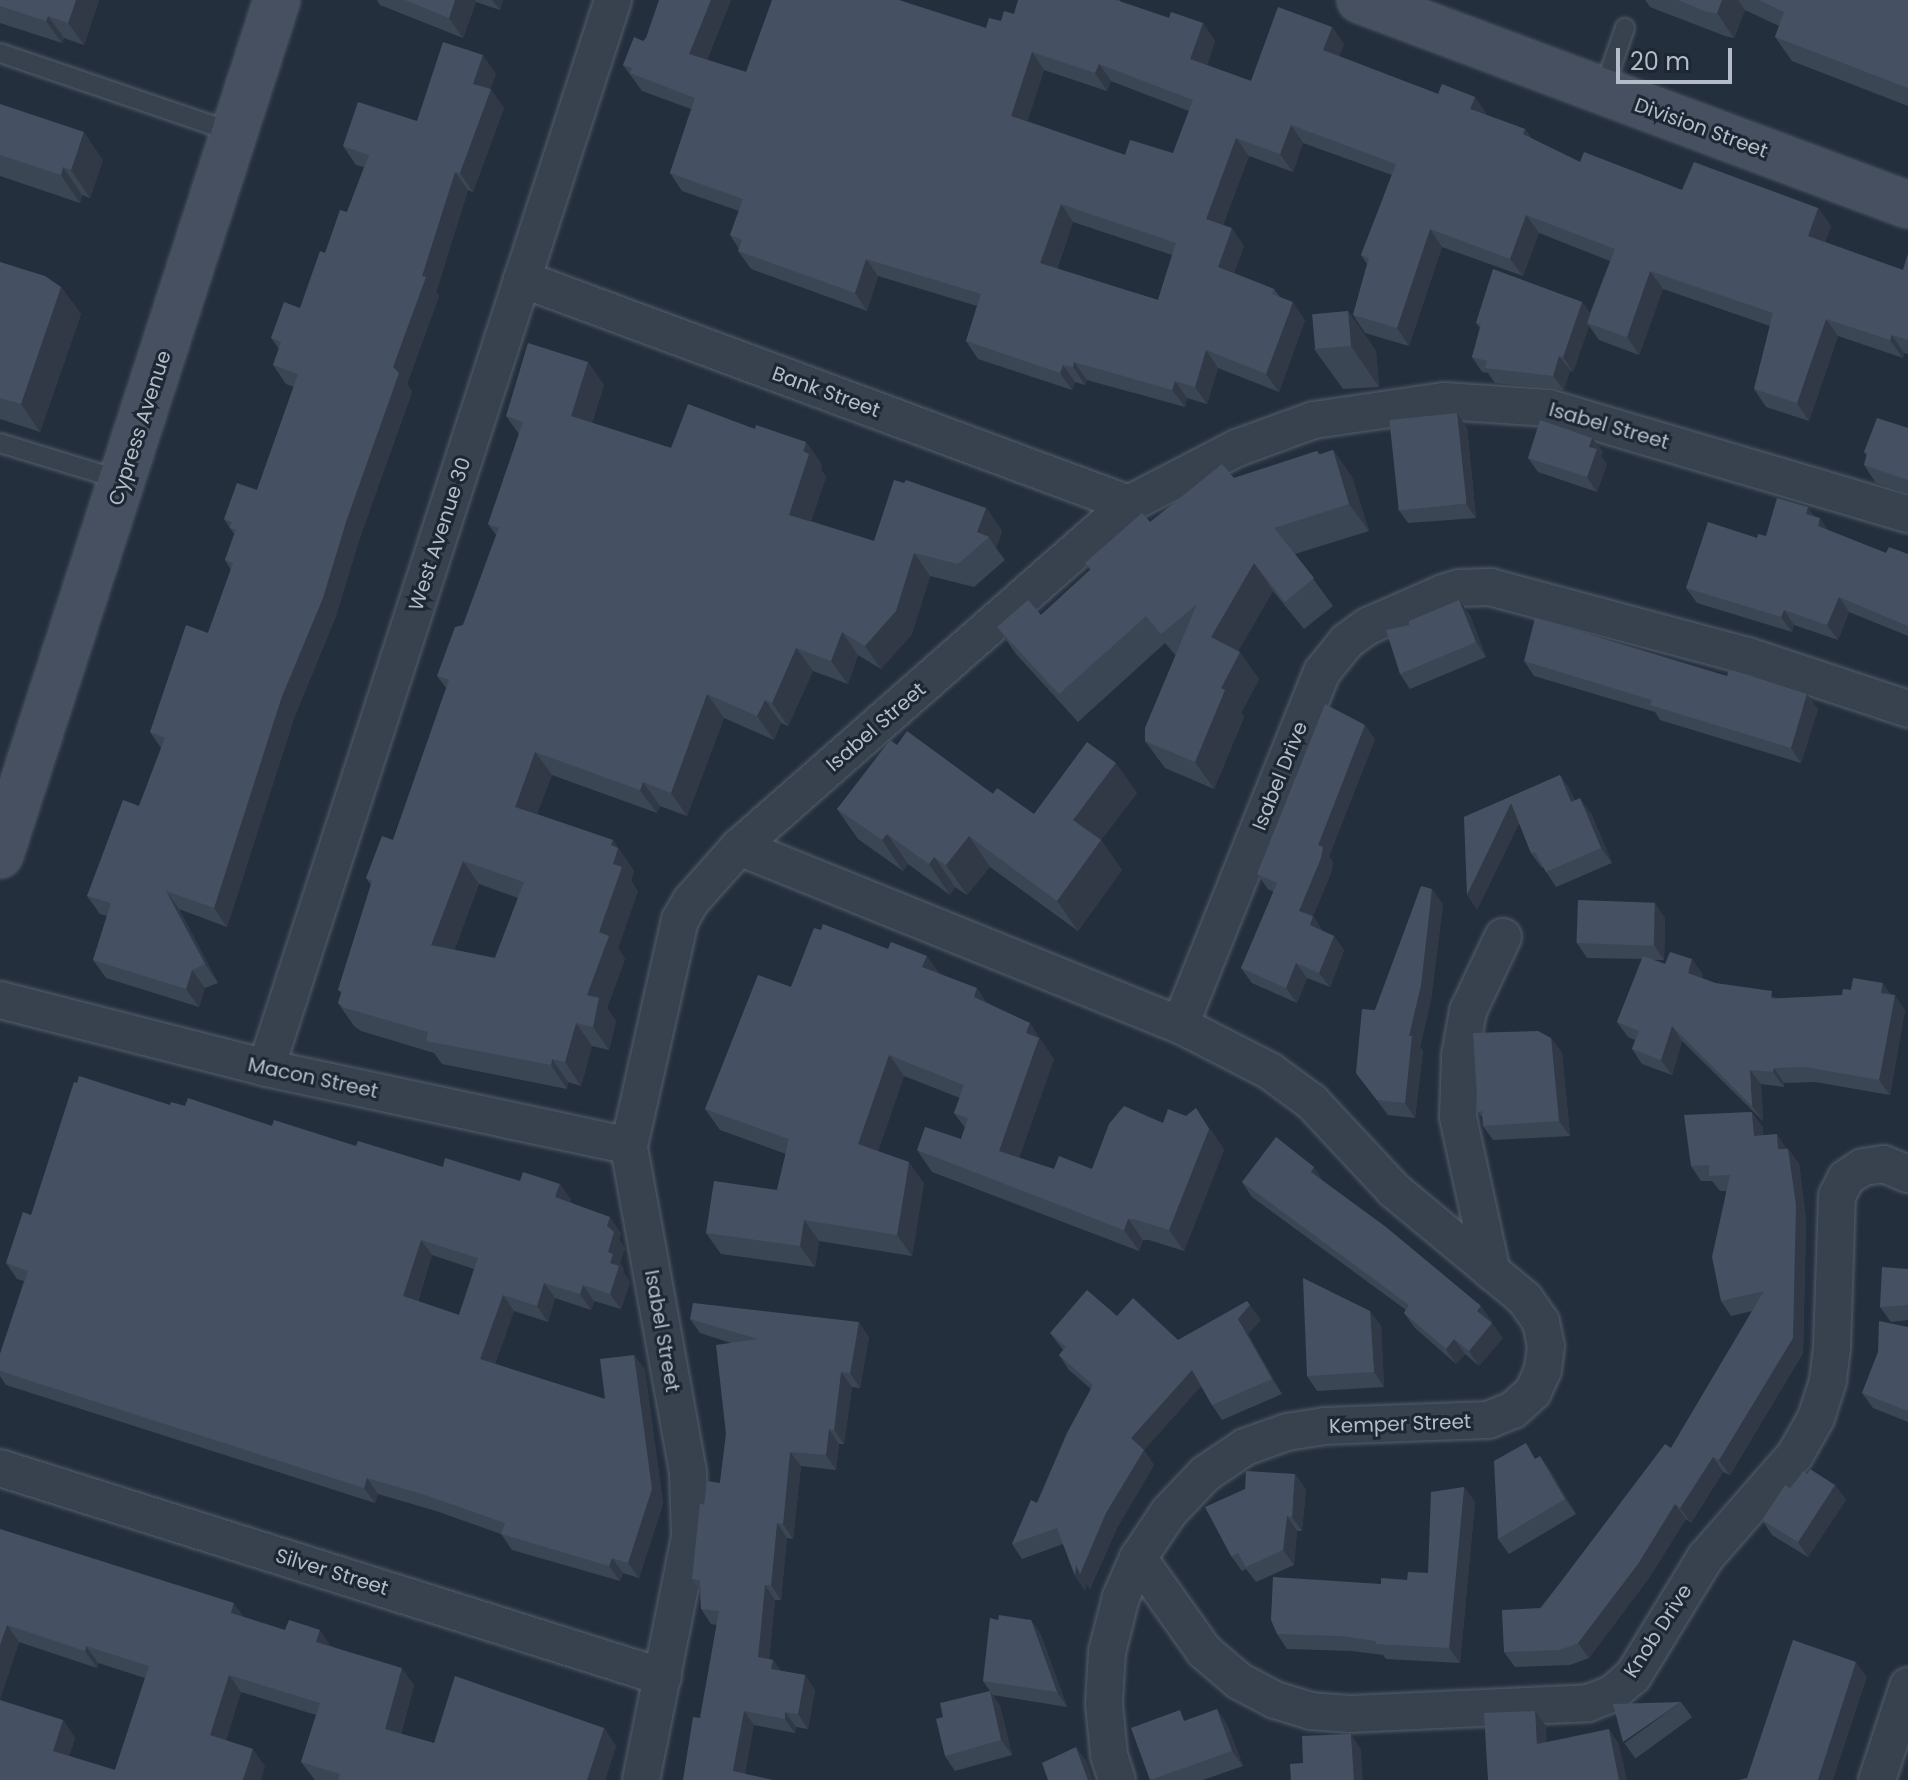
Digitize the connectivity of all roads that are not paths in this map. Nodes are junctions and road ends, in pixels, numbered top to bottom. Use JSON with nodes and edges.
{"nodes":[{"id":1,"x":277,"y":0,"type":"edge"},
{"id":2,"x":613,"y":0,"type":"edge"},
{"id":3,"x":1360,"y":0,"type":"edge"},
{"id":4,"x":1625,"y":28,"type":"dead end"},
{"id":5,"x":0,"y":53,"type":"edge"},
{"id":6,"x":1603,"y":91,"type":"junction"},
{"id":7,"x":235,"y":133,"type":"junction"},
{"id":8,"x":1908,"y":205,"type":"edge"},
{"id":9,"x":522,"y":279,"type":"junction"},
{"id":10,"x":0,"y":443,"type":"edge"},
{"id":11,"x":123,"y":480,"type":"junction"},
{"id":12,"x":1129,"y":504,"type":"junction"},
{"id":13,"x":1908,"y":514,"type":"edge"},
{"id":14,"x":1908,"y":709,"type":"edge"},
{"id":15,"x":739,"y":847,"type":"junction"},
{"id":16,"x":0,"y":855,"type":"edge"},
{"id":17,"x":1503,"y":937,"type":"dead end"},
{"id":18,"x":0,"y":1000,"type":"edge"},
{"id":19,"x":1180,"y":1025,"type":"junction"},
{"id":20,"x":266,"y":1068,"type":"junction"},
{"id":21,"x":629,"y":1146,"type":"junction"},
{"id":22,"x":1905,"y":1172,"type":"edge"},
{"id":23,"x":1492,"y":1272,"type":"junction"},
{"id":24,"x":0,"y":1468,"type":"edge"},
{"id":25,"x":1138,"y":1558,"type":"junction"},
{"id":26,"x":663,"y":1677,"type":"junction"},
{"id":27,"x":1908,"y":1686,"type":"edge"},
{"id":28,"x":641,"y":1780,"type":"edge"},
{"id":29,"x":1117,"y":1780,"type":"edge"},
{"id":30,"x":1877,"y":1780,"type":"edge"}],
"edges":[{"from":1,"to":7,"type":"street","name":"Cypress Avenue"},
{"from":2,"to":9,"type":"street","name":"West Avenue 30"},
{"from":3,"to":6,"type":"street","name":"Division Street"},
{"from":4,"to":6,"type":"lane"},
{"from":5,"to":7,"type":"lane"},
{"from":6,"to":8,"type":"street","name":"Division Street"},
{"from":7,"to":11,"type":"street","name":"Cypress Avenue"},
{"from":9,"to":12,"type":"street","name":"Bank Street"},
{"from":9,"to":20,"type":"street","name":"West Avenue 30"},
{"from":10,"to":11,"type":"lane"},
{"from":11,"to":16,"type":"street","name":"Cypress Avenue"},
{"from":12,"to":13,"type":"street","name":"Isabel Street"},
{"from":12,"to":15,"type":"street","name":"Isabel Street"},
{"from":14,"to":19,"type":"street","name":"Isabel Drive"},
{"from":15,"to":19,"type":"street"},
{"from":15,"to":21,"type":"street","name":"Isabel Street"},
{"from":17,"to":23,"type":"street"},
{"from":18,"to":20,"type":"street","name":"Macon Street"},
{"from":19,"to":23,"type":"street","name":"Kemper Street"},
{"from":20,"to":21,"type":"street","name":"Macon Street"},
{"from":21,"to":26,"type":"street","name":"Isabel Street"},
{"from":22,"to":25,"type":"street","name":"Knob Drive"},
{"from":23,"to":25,"type":"street","name":"Kemper Street"},
{"from":24,"to":26,"type":"street","name":"Silver Street"},
{"from":25,"to":29,"type":"street","name":"Kemper Street"},
{"from":26,"to":28,"type":"street","name":"Isabel Street"},
{"from":27,"to":30,"type":"street"}]}
